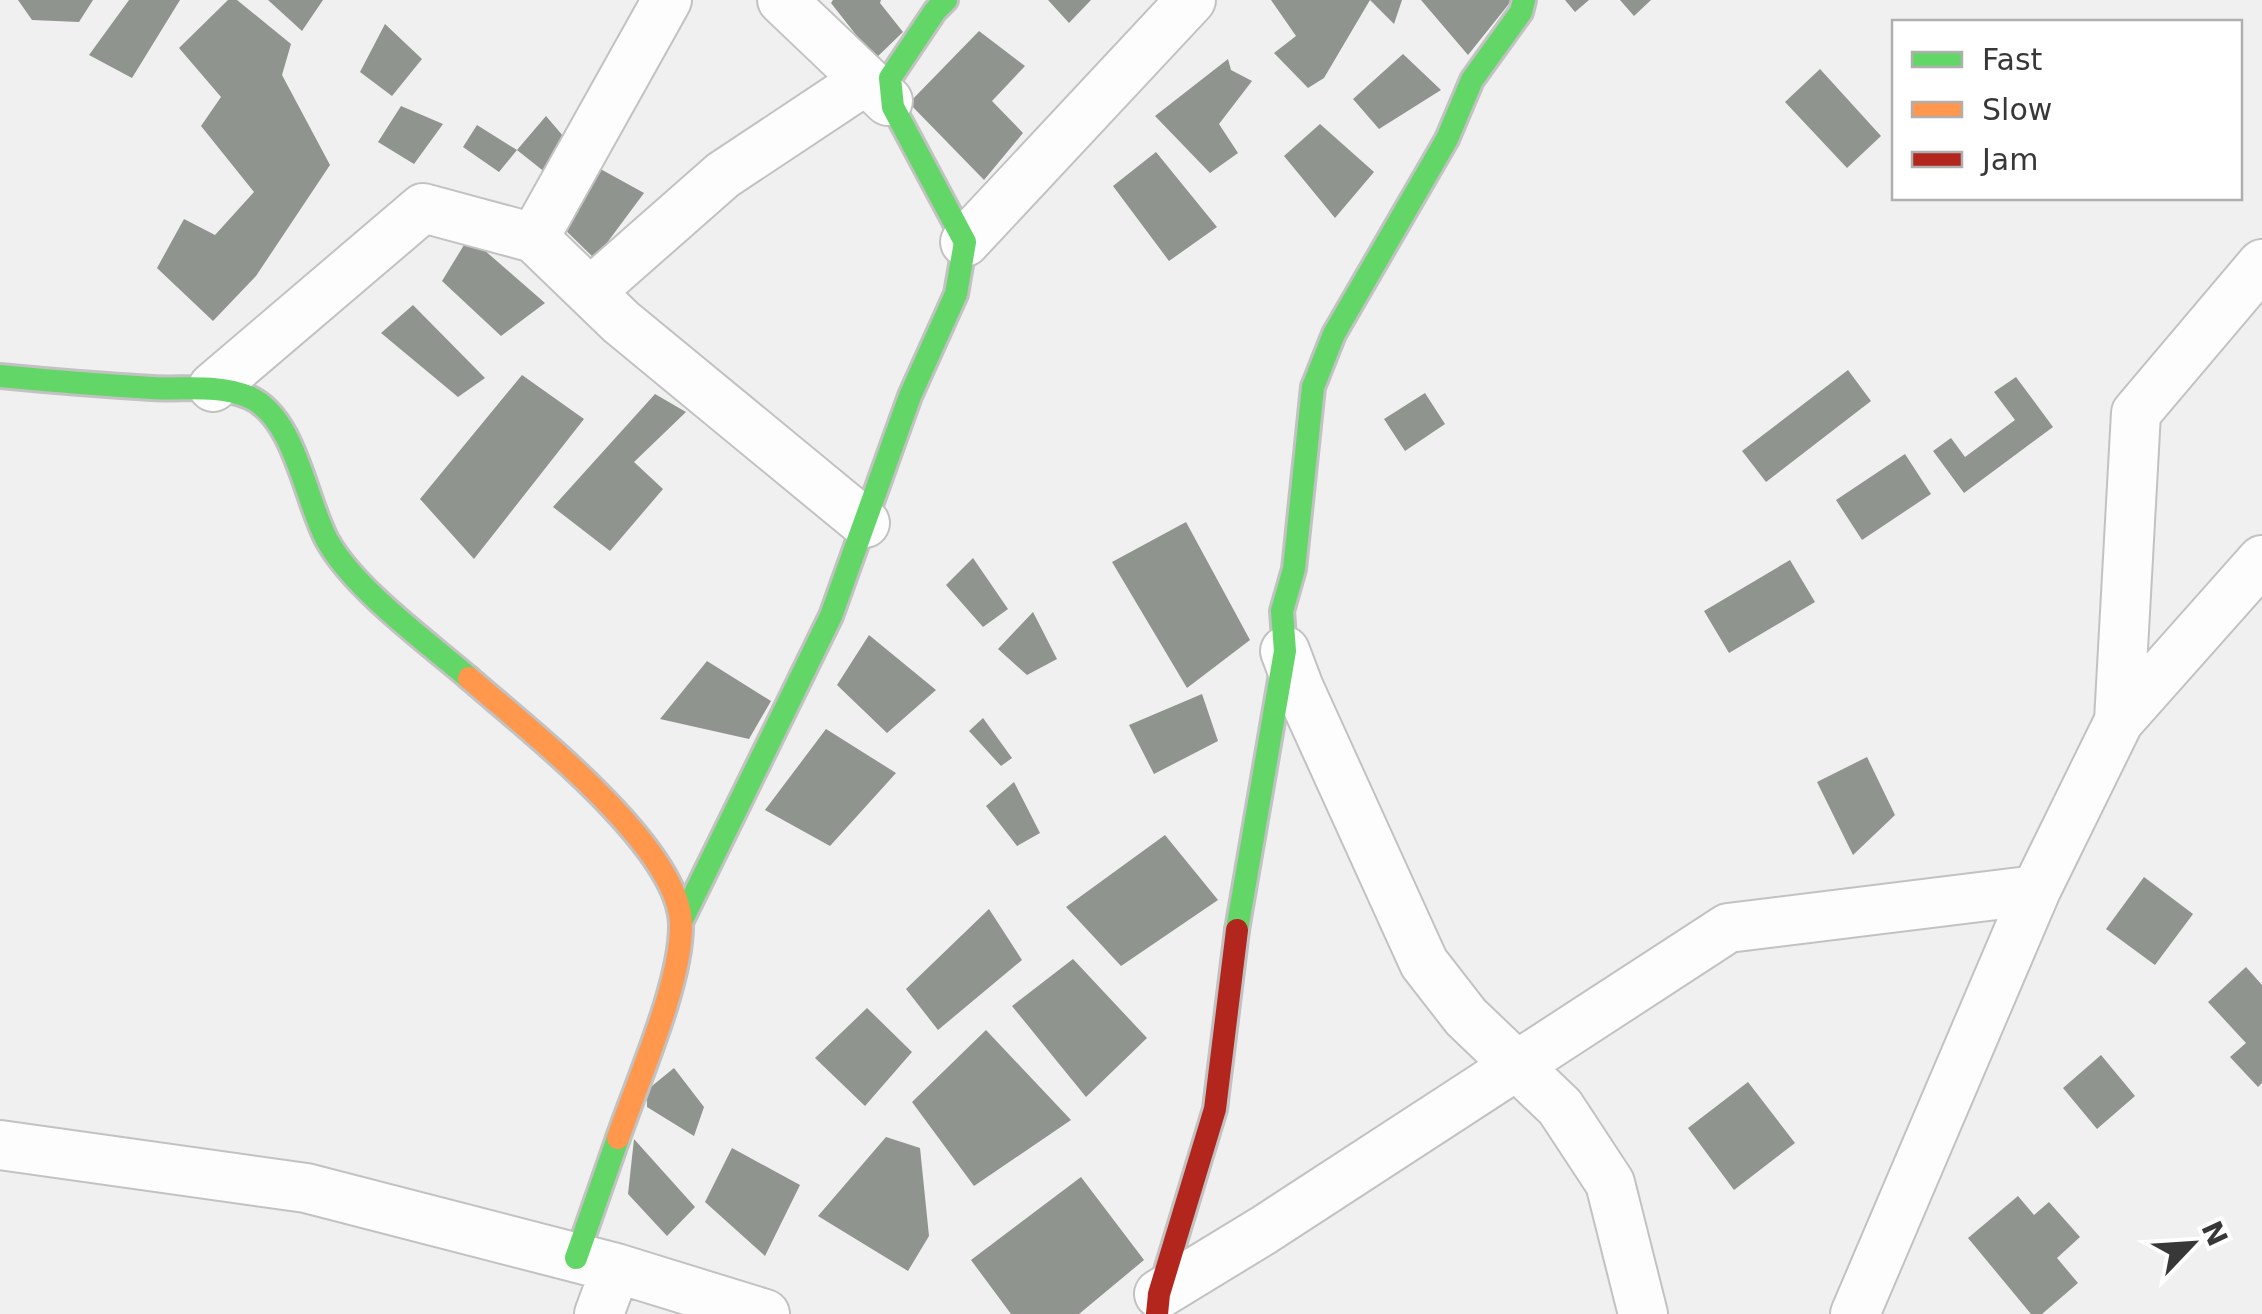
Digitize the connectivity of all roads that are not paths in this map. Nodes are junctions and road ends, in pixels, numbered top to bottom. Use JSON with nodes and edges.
{"nodes":[{"id":1,"x":667,"y":0,"type":"edge"},
{"id":2,"x":782,"y":0,"type":"edge"},
{"id":3,"x":946,"y":0,"type":"edge"},
{"id":4,"x":1191,"y":0,"type":"edge"},
{"id":5,"x":1524,"y":0,"type":"edge"},
{"id":6,"x":880,"y":94,"type":"junction"},
{"id":7,"x":534,"y":238,"type":"junction"},
{"id":8,"x":965,"y":242,"type":"junction"},
{"id":9,"x":2262,"y":264,"type":"edge"},
{"id":10,"x":590,"y":292,"type":"junction"},
{"id":11,"x":0,"y":376,"type":"edge"},
{"id":12,"x":214,"y":387,"type":"junction"},
{"id":13,"x":865,"y":523,"type":"junction"},
{"id":14,"x":2262,"y":560,"type":"edge"},
{"id":15,"x":1286,"y":651,"type":"junction"},
{"id":16,"x":2119,"y":721,"type":"junction"},
{"id":17,"x":2036,"y":890,"type":"junction"},
{"id":18,"x":681,"y":922,"type":"junction"},
{"id":19,"x":1518,"y":1066,"type":"junction"},
{"id":20,"x":0,"y":1144,"type":"edge"},
{"id":21,"x":596,"y":1263,"type":"junction"},
{"id":22,"x":1158,"y":1304,"type":"edge"},
{"id":23,"x":599,"y":1314,"type":"edge"},
{"id":24,"x":764,"y":1314,"type":"edge"},
{"id":25,"x":1643,"y":1314,"type":"edge"},
{"id":26,"x":1855,"y":1314,"type":"edge"}],
"edges":[{"from":1,"to":7,"type":"street"},
{"from":2,"to":6,"type":"street"},
{"from":3,"to":6,"type":"street"},
{"from":4,"to":8,"type":"street"},
{"from":5,"to":15,"type":"street"},
{"from":6,"to":8,"type":"street"},
{"from":6,"to":10,"type":"street"},
{"from":7,"to":10,"type":"street"},
{"from":7,"to":12,"type":"street"},
{"from":8,"to":13,"type":"street"},
{"from":9,"to":16,"type":"street"},
{"from":10,"to":13,"type":"street"},
{"from":11,"to":12,"type":"street"},
{"from":12,"to":18,"type":"street"},
{"from":13,"to":18,"type":"street"},
{"from":14,"to":16,"type":"street"},
{"from":15,"to":19,"type":"street"},
{"from":15,"to":22,"type":"street"},
{"from":16,"to":17,"type":"street"},
{"from":17,"to":19,"type":"street"},
{"from":17,"to":26,"type":"street"},
{"from":18,"to":21,"type":"street"},
{"from":19,"to":22,"type":"street"},
{"from":19,"to":25,"type":"street"},
{"from":20,"to":21,"type":"street"},
{"from":21,"to":23,"type":"street"},
{"from":21,"to":24,"type":"street"}]}
